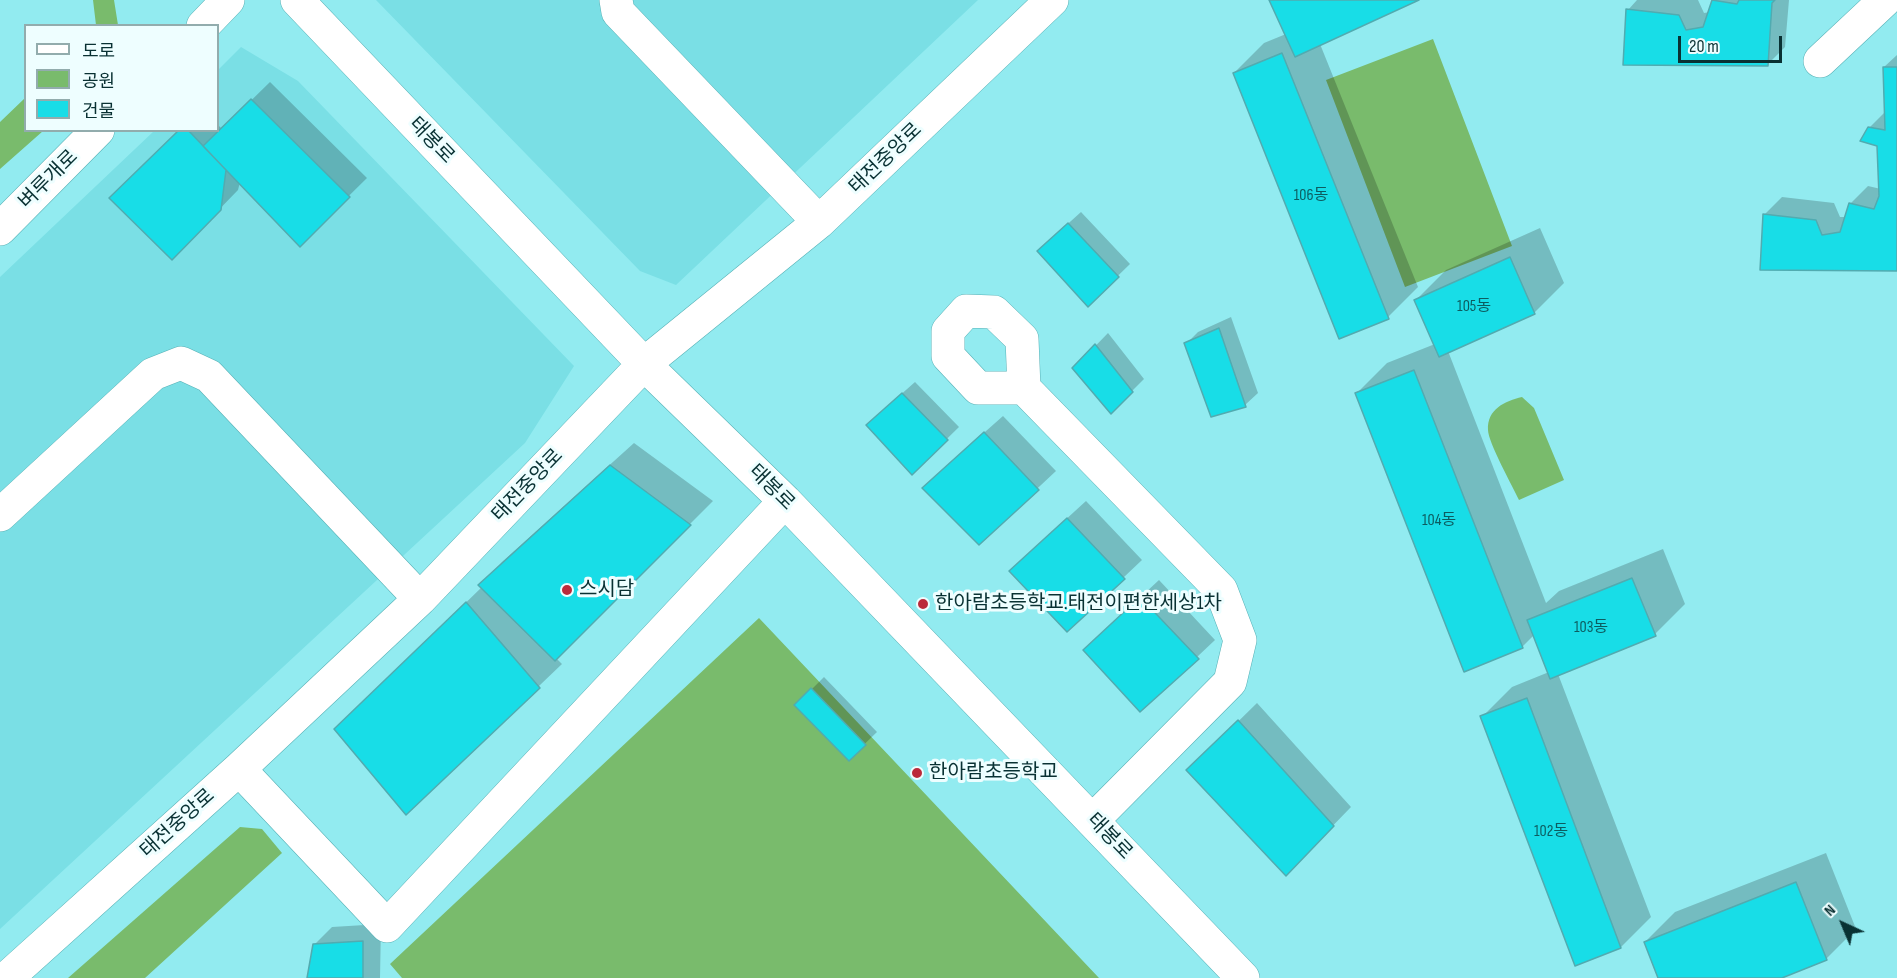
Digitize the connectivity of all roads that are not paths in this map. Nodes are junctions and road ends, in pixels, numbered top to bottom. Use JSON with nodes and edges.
{"nodes":[{"id":1,"x":228,"y":0,"type":"edge"},
{"id":2,"x":297,"y":0,"type":"edge"},
{"id":3,"x":616,"y":0,"type":"edge"},
{"id":4,"x":1052,"y":0,"type":"edge"},
{"id":5,"x":1885,"y":0,"type":"edge"},
{"id":6,"x":205,"y":24,"type":"edge"},
{"id":7,"x":1821,"y":61,"type":"dead end"},
{"id":8,"x":96,"y":132,"type":"edge"},
{"id":9,"x":819,"y":222,"type":"junction"},
{"id":10,"x":0,"y":229,"type":"edge"},
{"id":11,"x":644,"y":364,"type":"junction"},
{"id":12,"x":1024,"y":388,"type":"dead end"},
{"id":13,"x":785,"y":501,"type":"junction"},
{"id":14,"x":0,"y":515,"type":"edge"},
{"id":15,"x":420,"y":599,"type":"junction"},
{"id":16,"x":239,"y":769,"type":"junction"},
{"id":17,"x":1093,"y":820,"type":"junction"},
{"id":18,"x":7,"y":978,"type":"edge"},
{"id":19,"x":1243,"y":978,"type":"edge"}],
"edges":[{"from":1,"to":6,"type":"street"},
{"from":2,"to":11,"type":"street","name":"태봉로"},
{"from":3,"to":9,"type":"street"},
{"from":4,"to":9,"type":"street","name":"태전중앙로"},
{"from":5,"to":7,"type":"street"},
{"from":8,"to":10,"type":"street","name":"벼루개로"},
{"from":9,"to":11,"type":"street","name":"태전중앙로"},
{"from":11,"to":13,"type":"street","name":"태봉로"},
{"from":11,"to":15,"type":"street","name":"태전중앙로"},
{"from":12,"to":17,"type":"street"},
{"from":13,"to":16,"type":"street"},
{"from":13,"to":17,"type":"street","name":"태봉로"},
{"from":14,"to":15,"type":"street"},
{"from":15,"to":16,"type":"street","name":"태전중앙로"},
{"from":16,"to":18,"type":"street","name":"태전중앙로"},
{"from":17,"to":19,"type":"street","name":"태봉로"}]}
